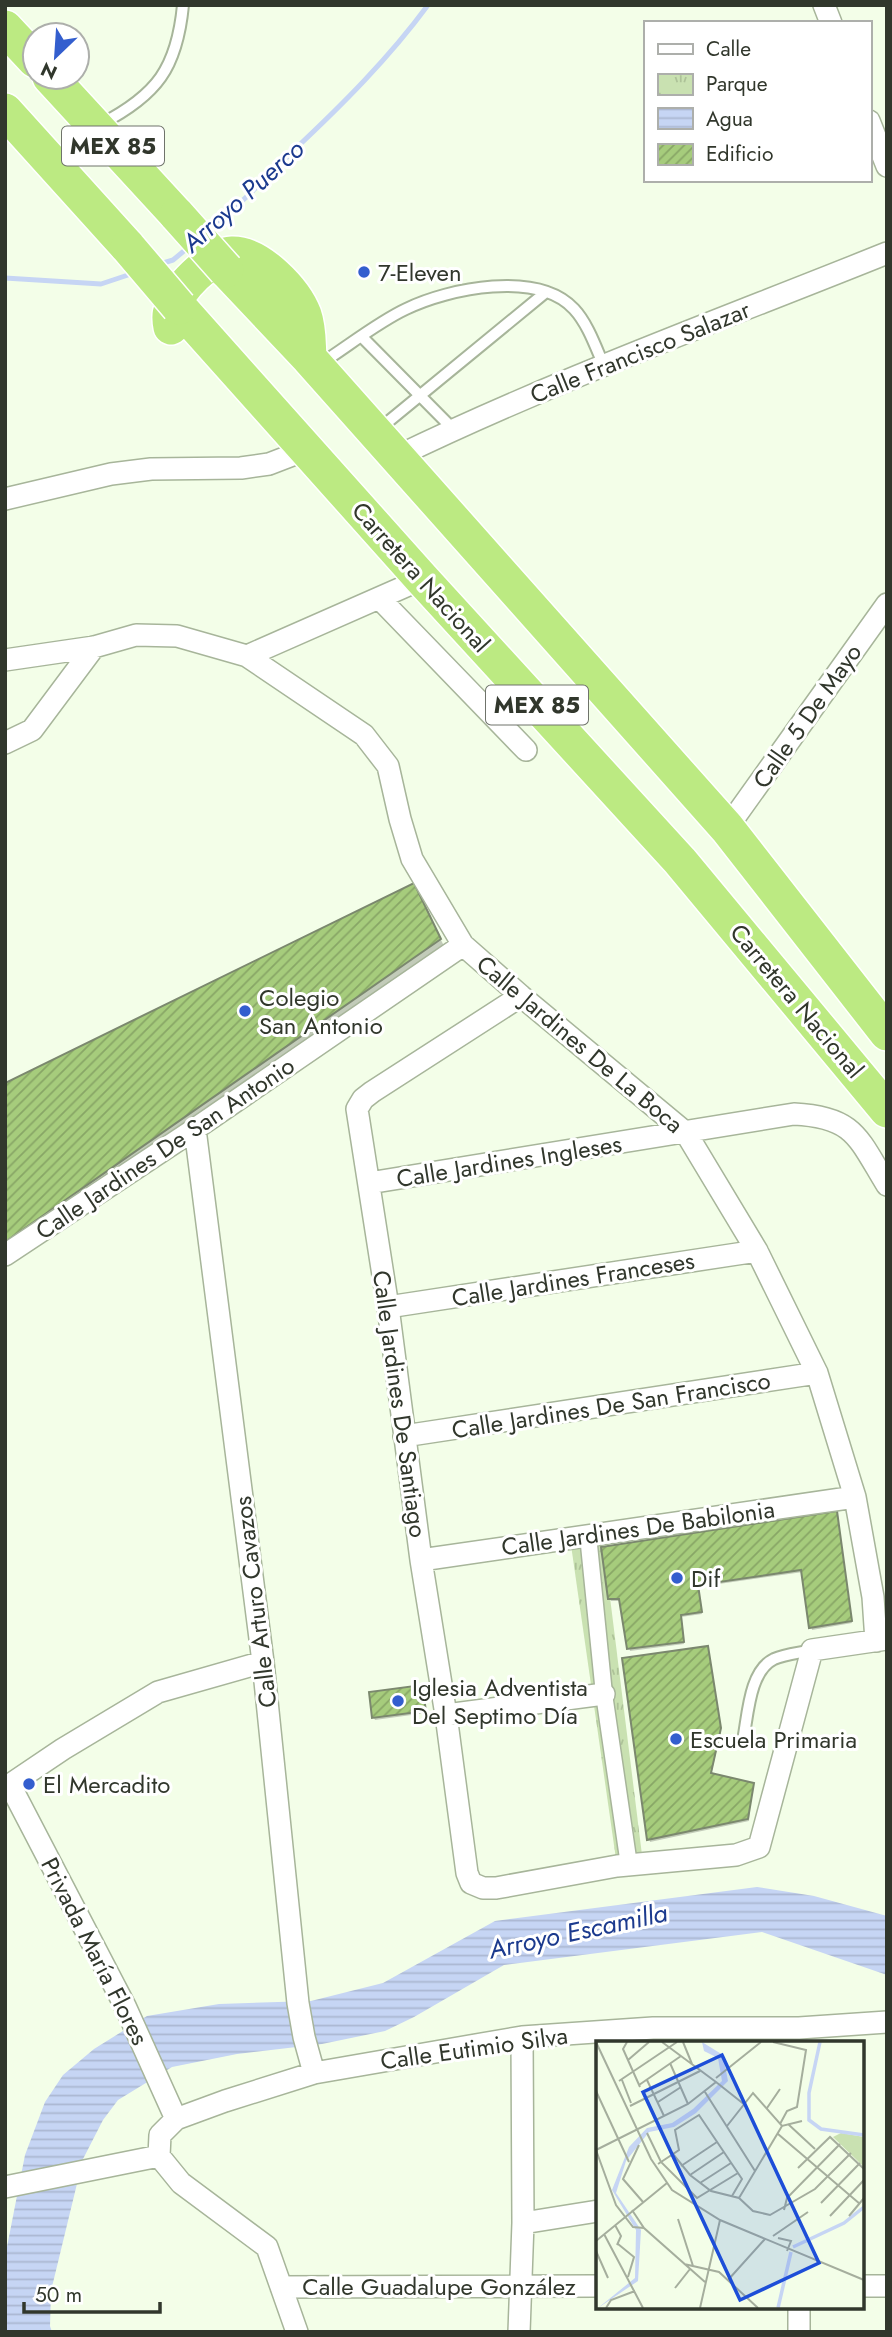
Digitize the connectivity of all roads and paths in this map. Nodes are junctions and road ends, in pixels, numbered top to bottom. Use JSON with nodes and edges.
{"nodes":[{"id":1,"x":183,"y":5,"type":"edge"},
{"id":2,"x":5,"y":28,"type":"edge"},
{"id":3,"x":21,"y":45,"type":"edge"},
{"id":4,"x":63,"y":91,"type":"edge"},
{"id":5,"x":5,"y":111,"type":"edge"},
{"id":6,"x":871,"y":126,"type":"edge"},
{"id":7,"x":96,"y":127,"type":"junction"},
{"id":8,"x":887,"y":166,"type":"edge"},
{"id":9,"x":887,"y":253,"type":"edge"},
{"id":10,"x":546,"y":292,"type":"junction"},
{"id":11,"x":362,"y":337,"type":"junction"},
{"id":12,"x":313,"y":362,"type":"junction"},
{"id":13,"x":604,"y":366,"type":"junction"},
{"id":14,"x":421,"y":397,"type":"junction"},
{"id":15,"x":271,"y":408,"type":"junction"},
{"id":16,"x":453,"y":429,"type":"junction"},
{"id":17,"x":385,"y":445,"type":"junction"},
{"id":18,"x":308,"y":449,"type":"junction"},
{"id":19,"x":5,"y":499,"type":"edge"},
{"id":20,"x":422,"y":579,"type":"junction"},
{"id":21,"x":380,"y":599,"type":"junction"},
{"id":22,"x":887,"y":604,"type":"edge"},
{"id":23,"x":94,"y":647,"type":"junction"},
{"id":24,"x":247,"y":656,"type":"junction"},
{"id":25,"x":5,"y":660,"type":"edge"},
{"id":26,"x":5,"y":743,"type":"edge"},
{"id":27,"x":526,"y":750,"type":"dead end"},
{"id":28,"x":727,"y":828,"type":"junction"},
{"id":29,"x":463,"y":945,"type":"junction"},
{"id":30,"x":521,"y":996,"type":"junction"},
{"id":31,"x":887,"y":1033,"type":"edge"},
{"id":32,"x":887,"y":1110,"type":"edge"},
{"id":33,"x":195,"y":1129,"type":"junction"},
{"id":34,"x":686,"y":1133,"type":"junction"},
{"id":35,"x":369,"y":1183,"type":"junction"},
{"id":36,"x":887,"y":1185,"type":"edge"},
{"id":37,"x":757,"y":1251,"type":"junction"},
{"id":38,"x":5,"y":1255,"type":"edge"},
{"id":39,"x":388,"y":1307,"type":"junction"},
{"id":40,"x":817,"y":1373,"type":"junction"},
{"id":41,"x":404,"y":1436,"type":"junction"},
{"id":42,"x":855,"y":1497,"type":"junction"},
{"id":43,"x":588,"y":1535,"type":"junction"},
{"id":44,"x":421,"y":1560,"type":"junction"},
{"id":45,"x":880,"y":1596,"type":"edge"},
{"id":46,"x":881,"y":1640,"type":"edge"},
{"id":47,"x":812,"y":1650,"type":"junction"},
{"id":48,"x":263,"y":1662,"type":"junction"},
{"id":49,"x":604,"y":1694,"type":"junction"},
{"id":50,"x":446,"y":1715,"type":"junction"},
{"id":51,"x":743,"y":1740,"type":"dead end"},
{"id":52,"x":7,"y":1786,"type":"edge"},
{"id":53,"x":629,"y":1865,"type":"junction"},
{"id":54,"x":887,"y":2022,"type":"edge"},
{"id":55,"x":799,"y":2035,"type":"edge"},
{"id":56,"x":522,"y":2037,"type":"junction"},
{"id":57,"x":314,"y":2073,"type":"junction"},
{"id":58,"x":176,"y":2119,"type":"junction"},
{"id":59,"x":160,"y":2145,"type":"junction"},
{"id":60,"x":5,"y":2187,"type":"edge"},
{"id":61,"x":596,"y":2210,"type":"edge"},
{"id":62,"x":523,"y":2223,"type":"junction"},
{"id":63,"x":519,"y":2286,"type":"junction"},
{"id":64,"x":596,"y":2286,"type":"edge"},
{"id":65,"x":864,"y":2286,"type":"edge"},
{"id":66,"x":887,"y":2286,"type":"edge"},
{"id":67,"x":281,"y":2287,"type":"junction"},
{"id":68,"x":799,"y":2309,"type":"edge"},
{"id":69,"x":297,"y":2332,"type":"edge"},
{"id":70,"x":520,"y":2332,"type":"edge"},
{"id":71,"x":799,"y":2332,"type":"edge"}],
"edges":[{"from":1,"to":7,"type":"lane"},
{"from":2,"to":3,"type":"highway"},
{"from":4,"to":7,"type":"highway","name":"Carretera Nacional","number":"MEX 85"},
{"from":5,"to":15,"type":"highway","name":"Carretera Nacional","number":"MEX 85","bridge":true},
{"from":6,"to":8,"type":"street"},
{"from":7,"to":12,"type":"highway","name":"Carretera Nacional","number":"MEX 85","bridge":true},
{"from":9,"to":13,"type":"street","name":"Calle Francisco Salazar"},
{"from":10,"to":11,"type":"lane"},
{"from":10,"to":13,"type":"lane"},
{"from":10,"to":14,"type":"lane"},
{"from":11,"to":12,"type":"lane"},
{"from":11,"to":14,"type":"lane"},
{"from":12,"to":15,"type":"highway","number":"MEX 85"},
{"from":12,"to":17,"type":"highway","name":"Carretera Nacional","number":"MEX 85"},
{"from":13,"to":16,"type":"street","name":"Calle Francisco Salazar"},
{"from":14,"to":16,"type":"lane"},
{"from":14,"to":17,"type":"lane"},
{"from":15,"to":18,"type":"highway","name":"Carretera Nacional","number":"MEX 85"},
{"from":16,"to":17,"type":"street","name":"Calle Francisco Salazar"},
{"from":17,"to":28,"type":"highway","name":"Carretera Nacional","number":"MEX 85"},
{"from":18,"to":19,"type":"street"},
{"from":18,"to":20,"type":"highway","name":"Carretera Nacional","number":"MEX 85"},
{"from":20,"to":21,"type":"street"},
{"from":20,"to":32,"type":"highway","name":"Carretera Nacional","number":"MEX 85"},
{"from":21,"to":24,"type":"street"},
{"from":21,"to":27,"type":"street"},
{"from":22,"to":28,"type":"street","name":"Calle 5 De Mayo"},
{"from":23,"to":24,"type":"street","name":"Calle Jardines De La Boca"},
{"from":23,"to":25,"type":"street","name":"Calle Jardines De La Boca"},
{"from":23,"to":26,"type":"street"},
{"from":24,"to":29,"type":"street","name":"Calle Jardines De La Boca"},
{"from":28,"to":31,"type":"highway","name":"Carretera Nacional","number":"MEX 85"},
{"from":29,"to":30,"type":"street","name":"Calle Jardines De La Boca"},
{"from":29,"to":33,"type":"street","name":"Calle Jardines De San Antonio"},
{"from":30,"to":34,"type":"street","name":"Calle Jardines De La Boca"},
{"from":30,"to":35,"type":"street","name":"Calle Jardines De Santiago"},
{"from":33,"to":38,"type":"street","name":"Calle Jardines De San Antonio"},
{"from":33,"to":48,"type":"street","name":"Calle Arturo Cavazos"},
{"from":34,"to":35,"type":"street","name":"Calle Jardines Ingleses"},
{"from":34,"to":36,"type":"street","name":"Calle Jardines Ingleses"},
{"from":34,"to":37,"type":"street","name":"Calle Jardines De La Boca"},
{"from":35,"to":39,"type":"street","name":"Calle Jardines De Santiago"},
{"from":37,"to":39,"type":"street","name":"Calle Jardines Franceses"},
{"from":37,"to":40,"type":"street","name":"Calle Jardines De La Boca"},
{"from":39,"to":41,"type":"street","name":"Calle Jardines De Santiago"},
{"from":40,"to":41,"type":"street","name":"Calle Jardines De San Francisco"},
{"from":40,"to":42,"type":"street","name":"Calle Jardines De La Boca"},
{"from":41,"to":44,"type":"street","name":"Calle Jardines De Santiago"},
{"from":42,"to":43,"type":"street","name":"Calle Jardines De Babilonia"},
{"from":42,"to":45,"type":"street","name":"Calle Jardines De La Boca"},
{"from":43,"to":44,"type":"street","name":"Calle Jardines De Babilonia"},
{"from":43,"to":49,"type":"street"},
{"from":44,"to":50,"type":"street","name":"Calle Jardines De Santiago"},
{"from":45,"to":46,"type":"street","name":"Calle Jardines De La Boca"},
{"from":46,"to":47,"type":"street"},
{"from":47,"to":51,"type":"lane"},
{"from":47,"to":53,"type":"street"},
{"from":48,"to":52,"type":"street"},
{"from":48,"to":57,"type":"street","name":"Calle Arturo Cavazos"},
{"from":49,"to":50,"type":"street"},
{"from":49,"to":53,"type":"street"},
{"from":50,"to":53,"type":"street","name":"Calle Jardines De Santiago"},
{"from":52,"to":58,"type":"street","name":"Privada María Flores"},
{"from":54,"to":55,"type":"street","name":"Calle Eutimio Silva"},
{"from":55,"to":56,"type":"street","name":"Calle Eutimio Silva"},
{"from":56,"to":57,"type":"street","name":"Calle Eutimio Silva"},
{"from":56,"to":62,"type":"street"},
{"from":57,"to":58,"type":"street","name":"Calle Eutimio Silva"},
{"from":58,"to":59,"type":"street","name":"Calle Eutimio Silva"},
{"from":59,"to":60,"type":"street"},
{"from":59,"to":67,"type":"street"},
{"from":61,"to":62,"type":"street"},
{"from":62,"to":63,"type":"street"},
{"from":63,"to":64,"type":"street","name":"Calle Guadalupe González"},
{"from":63,"to":67,"type":"street","name":"Calle Guadalupe González"},
{"from":63,"to":70,"type":"street"},
{"from":65,"to":66,"type":"street"},
{"from":67,"to":69,"type":"street"},
{"from":68,"to":71,"type":"street"}]}
